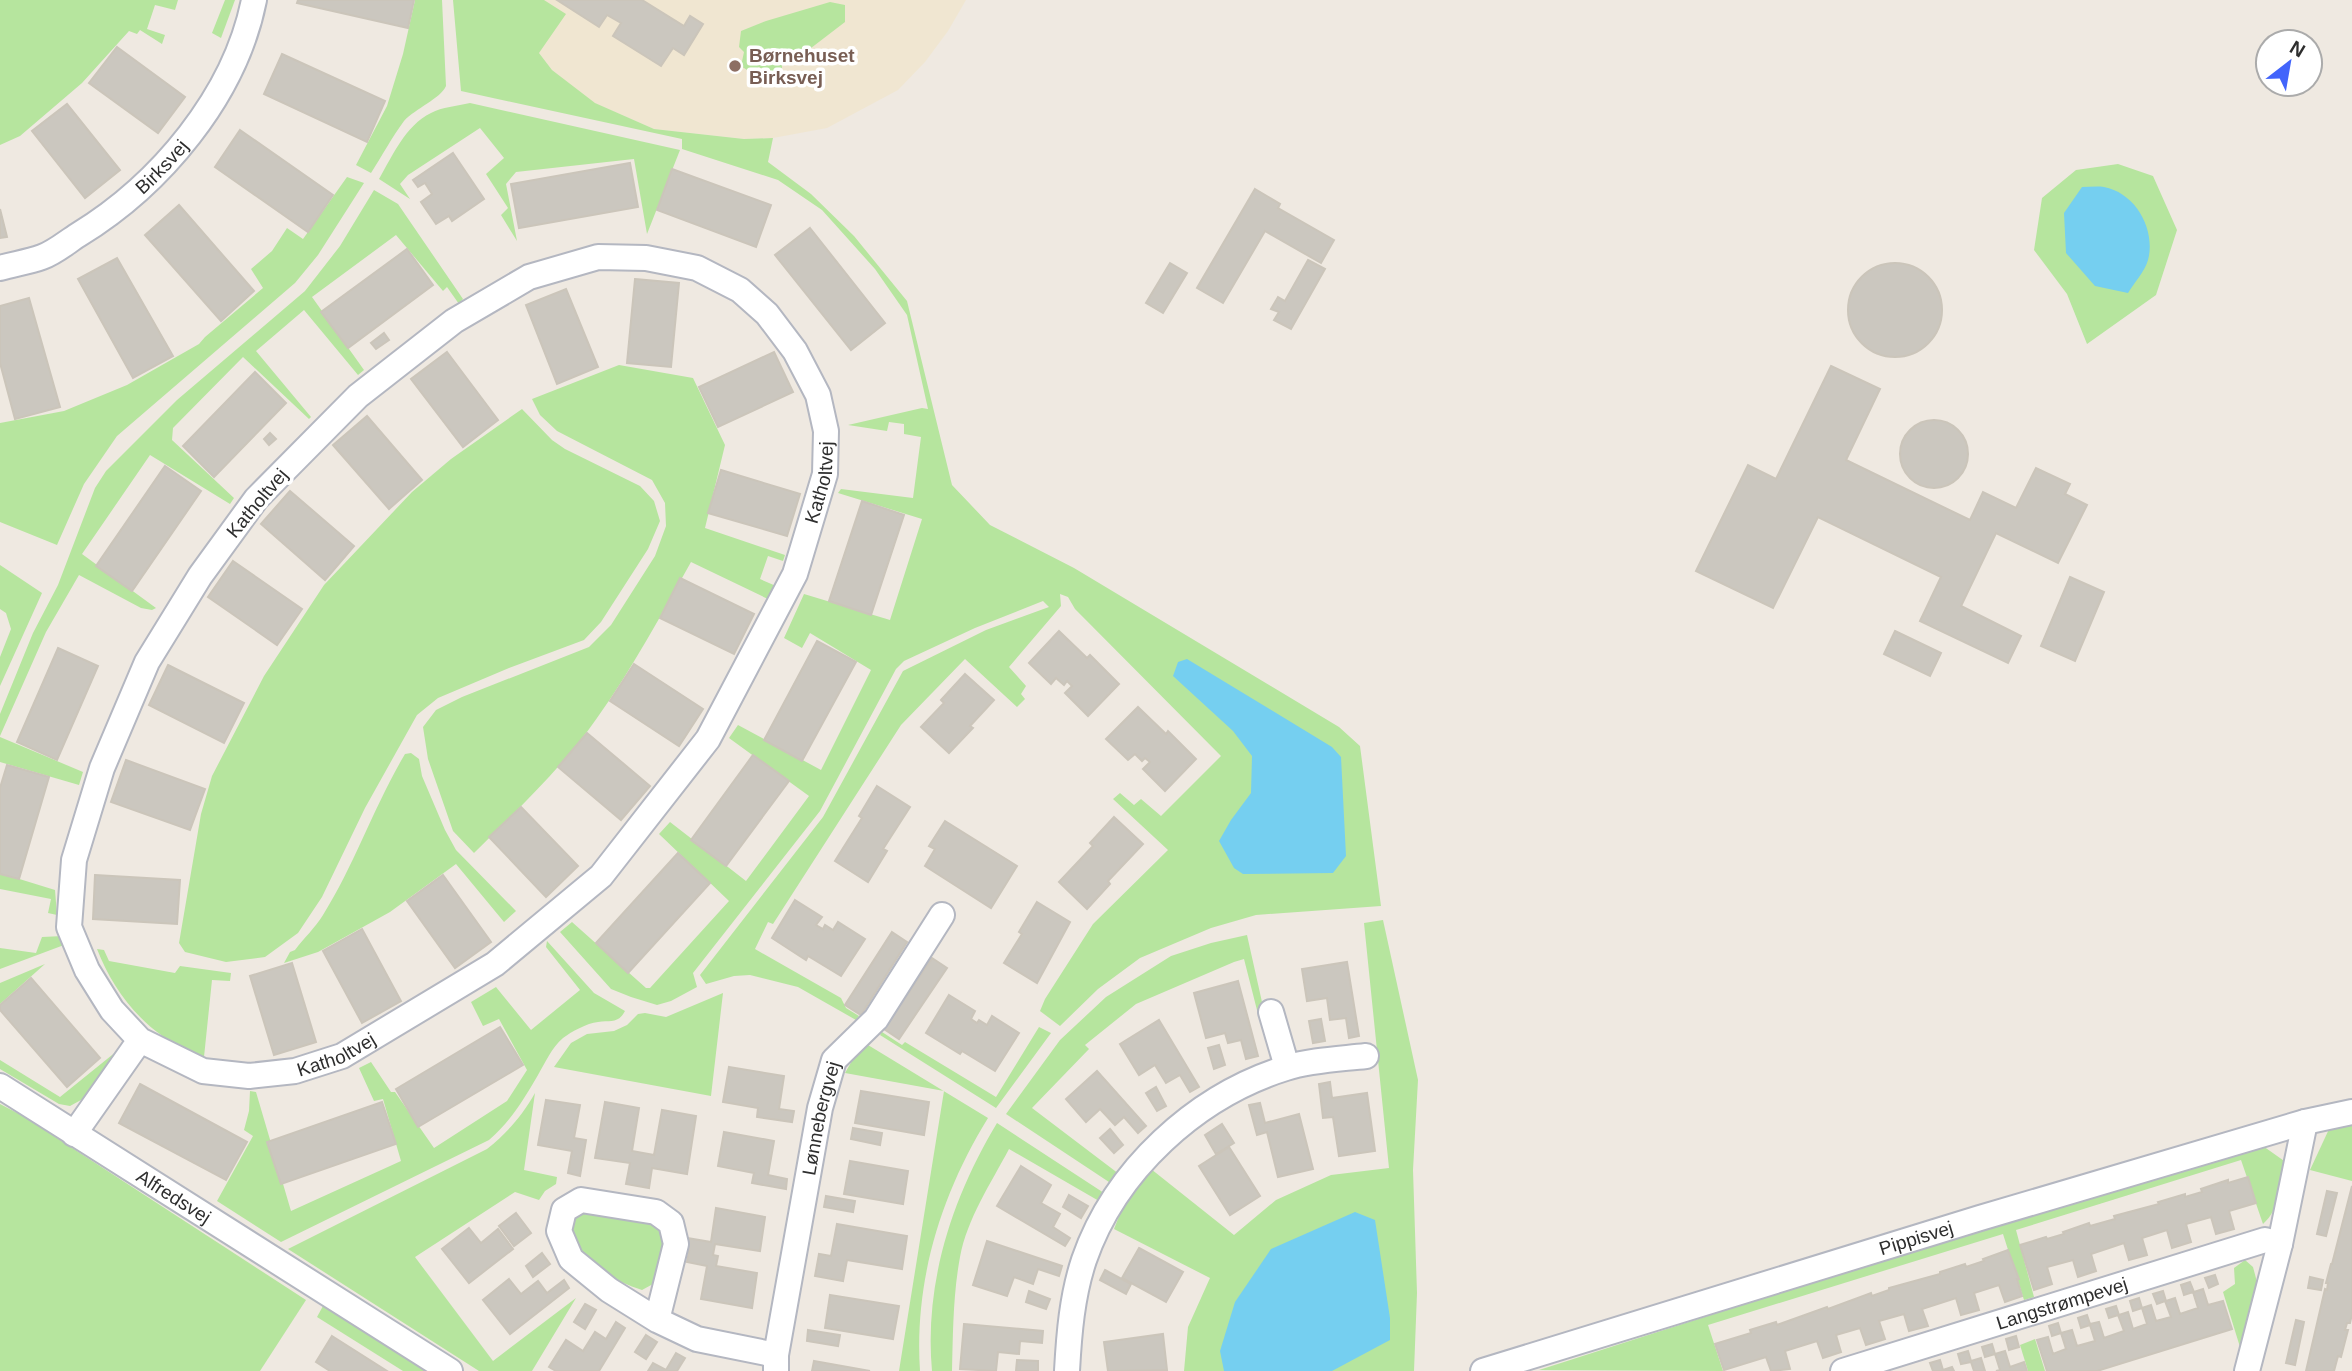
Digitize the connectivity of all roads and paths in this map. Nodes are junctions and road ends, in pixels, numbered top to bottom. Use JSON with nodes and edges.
{"nodes":[{"id":1,"x":254,"y":0,"type":"edge"},
{"id":2,"x":0,"y":268,"type":"edge"},
{"id":3,"x":942,"y":915,"type":"dead end"},
{"id":4,"x":1271,"y":1012,"type":"dead end"},
{"id":5,"x":140,"y":1040,"type":"junction"},
{"id":6,"x":1366,"y":1056,"type":"dead end"},
{"id":7,"x":1287,"y":1067,"type":"junction"},
{"id":8,"x":0,"y":1086,"type":"edge"},
{"id":9,"x":2352,"y":1112,"type":"edge"},
{"id":10,"x":2305,"y":1122,"type":"junction"},
{"id":11,"x":74,"y":1134,"type":"junction"},
{"id":12,"x":2280,"y":1244,"type":"junction"},
{"id":13,"x":657,"y":1320,"type":"junction"},
{"id":14,"x":776,"y":1363,"type":"edge"},
{"id":15,"x":450,"y":1371,"type":"edge"},
{"id":16,"x":1067,"y":1371,"type":"edge"},
{"id":17,"x":1483,"y":1371,"type":"edge"},
{"id":18,"x":1843,"y":1371,"type":"edge"},
{"id":19,"x":2247,"y":1371,"type":"edge"}],
"edges":[{"from":1,"to":2,"type":"street","name":"Birksvej"},
{"from":3,"to":14,"type":"street","name":"Lønnebergvej"},
{"from":4,"to":7,"type":"street"},
{"from":5,"to":5,"type":"street","name":"Katholtvej"},
{"from":5,"to":11,"type":"street"},
{"from":6,"to":7,"type":"street"},
{"from":7,"to":16,"type":"street"},
{"from":8,"to":11,"type":"street","name":"Alfredsvej"},
{"from":9,"to":10,"type":"street","name":"Pippisvej"},
{"from":10,"to":12,"type":"street"},
{"from":10,"to":17,"type":"street","name":"Pippisvej"},
{"from":11,"to":15,"type":"street","name":"Alfredsvej"},
{"from":12,"to":18,"type":"street","name":"Langstrømpevej"},
{"from":12,"to":19,"type":"street"},
{"from":13,"to":13,"type":"street","name":"Lønnebergvej"},
{"from":13,"to":14,"type":"street","name":"Lønnebergvej"}]}
